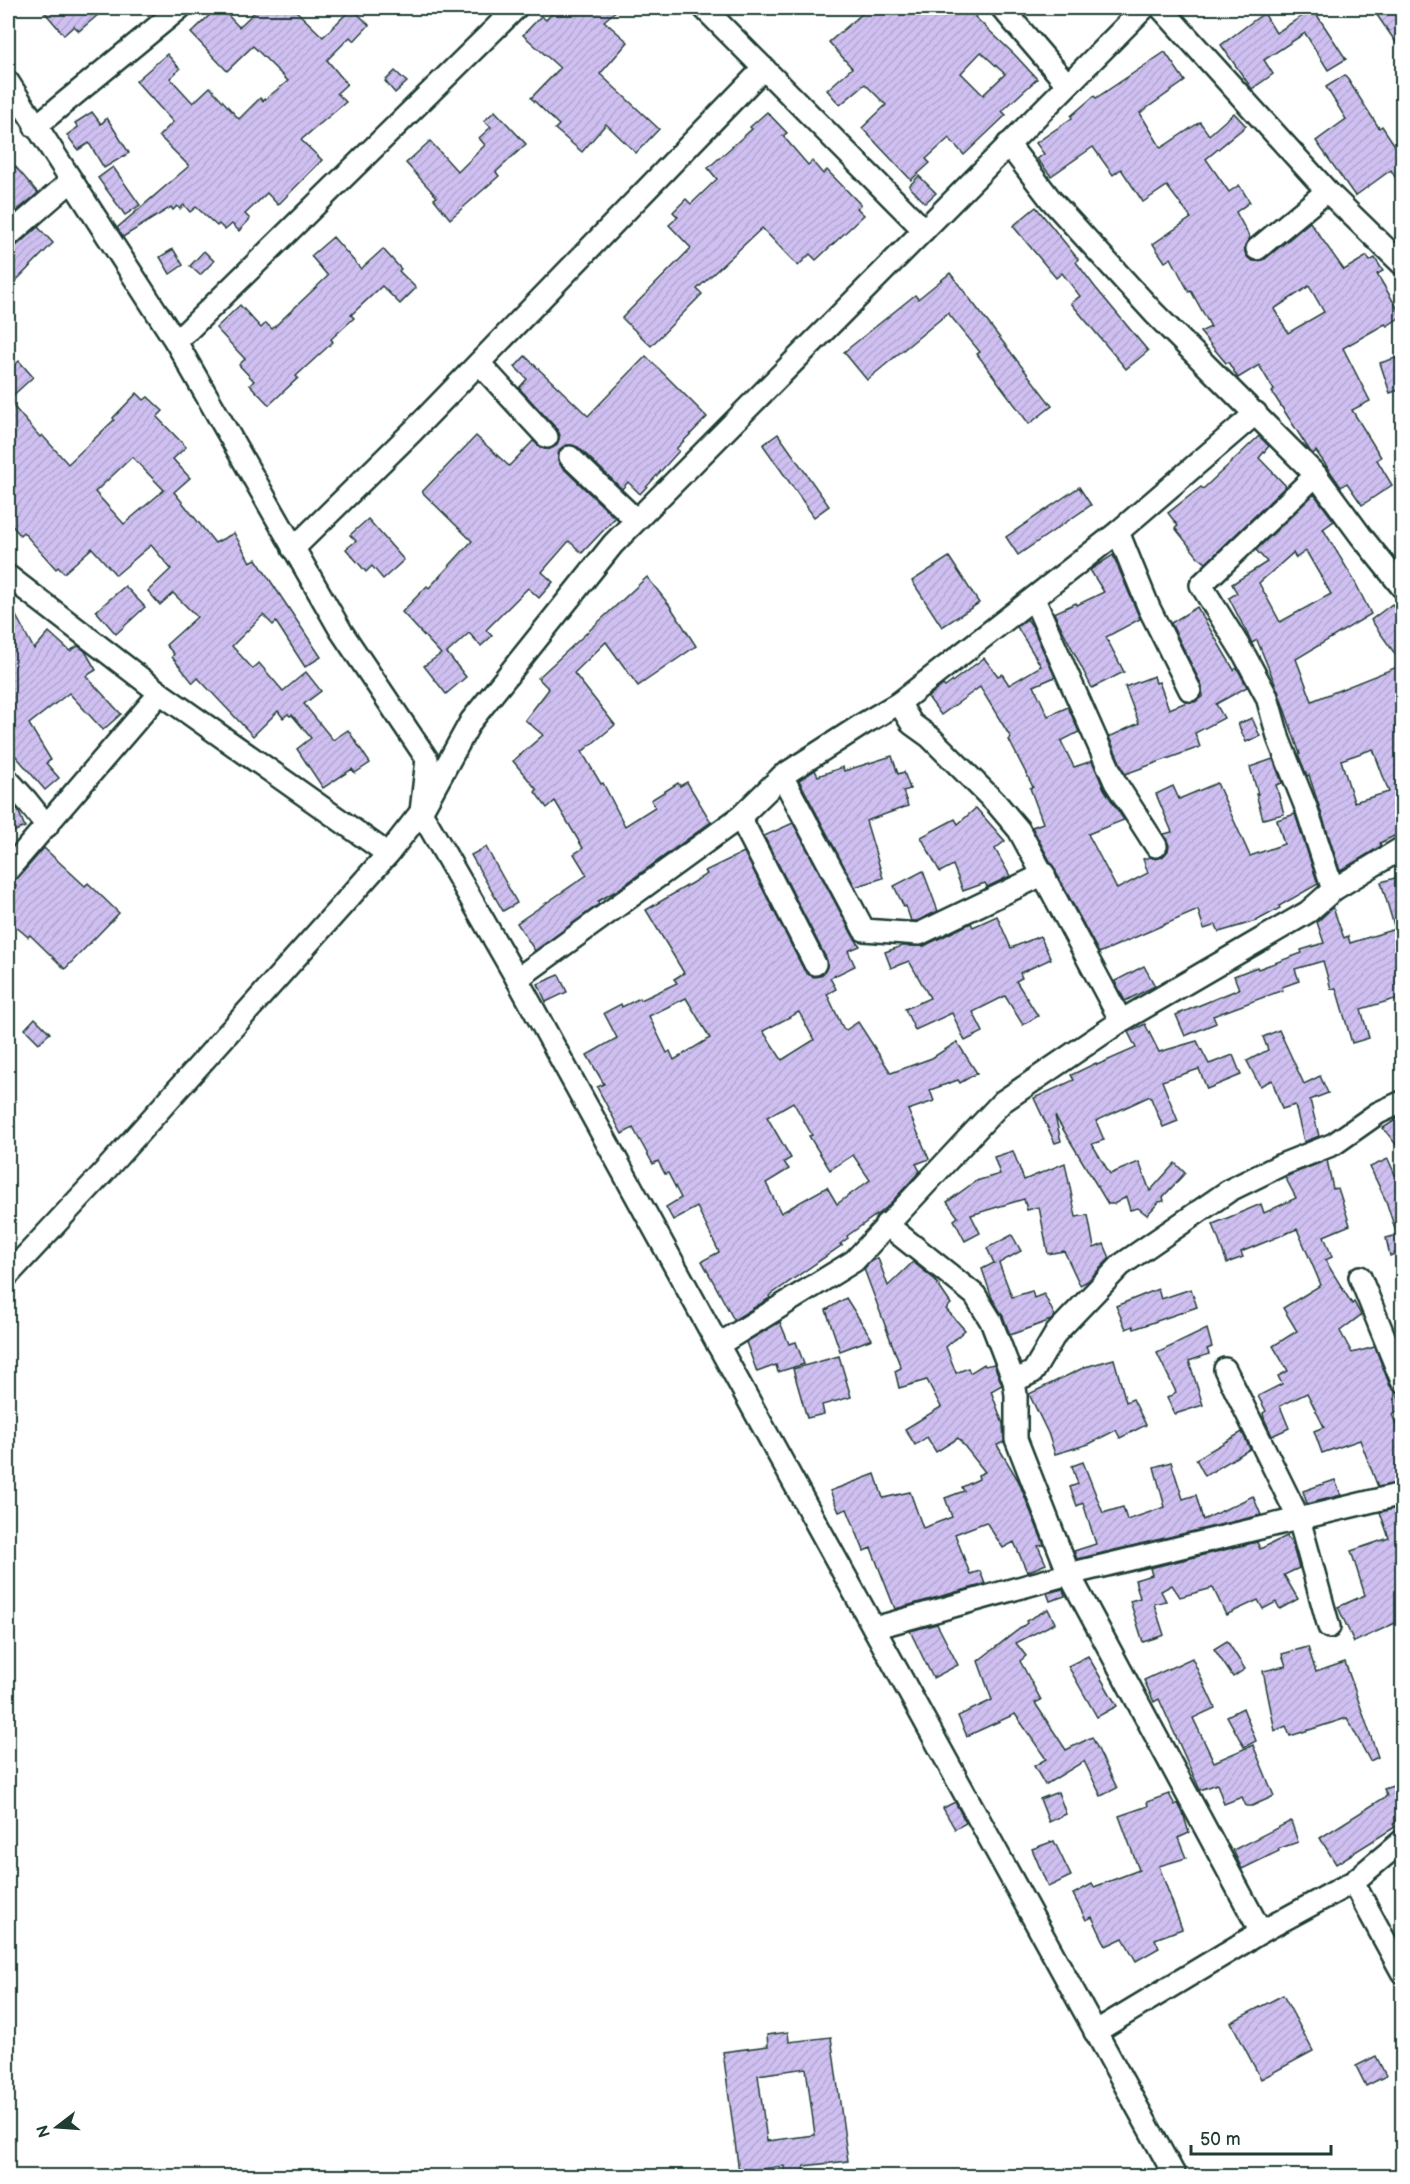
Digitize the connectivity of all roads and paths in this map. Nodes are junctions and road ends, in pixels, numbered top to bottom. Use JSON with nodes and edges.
{"nodes":[{"id":1,"x":180,"y":8,"type":"edge"},
{"id":2,"x":516,"y":8,"type":"edge"},
{"id":3,"x":704,"y":8,"type":"edge"},
{"id":4,"x":1002,"y":8,"type":"edge"},
{"id":5,"x":1144,"y":8,"type":"edge"},
{"id":6,"x":1161,"y":8,"type":"edge"},
{"id":7,"x":764,"y":68,"type":"junction"},
{"id":8,"x":8,"y":82,"type":"edge"},
{"id":9,"x":1067,"y":84,"type":"junction"},
{"id":10,"x":35,"y":127,"type":"junction"},
{"id":11,"x":1008,"y":144,"type":"junction"},
{"id":12,"x":71,"y":181,"type":"junction"},
{"id":13,"x":1328,"y":191,"type":"junction"},
{"id":14,"x":924,"y":230,"type":"junction"},
{"id":15,"x":8,"y":236,"type":"edge"},
{"id":16,"x":1257,"y":249,"type":"dead end"},
{"id":17,"x":1402,"y":264,"type":"edge"},
{"id":18,"x":176,"y":342,"type":"junction"},
{"id":19,"x":479,"y":363,"type":"junction"},
{"id":20,"x":1256,"y":413,"type":"junction"},
{"id":21,"x":547,"y":437,"type":"dead end"},
{"id":22,"x":570,"y":457,"type":"dead end"},
{"id":23,"x":1316,"y":475,"type":"junction"},
{"id":24,"x":636,"y":520,"type":"junction"},
{"id":25,"x":1118,"y":532,"type":"junction"},
{"id":26,"x":293,"y":549,"type":"junction"},
{"id":27,"x":9,"y":578,"type":"edge"},
{"id":28,"x":1402,"y":587,"type":"edge"},
{"id":29,"x":1034,"y":599,"type":"junction"},
{"id":30,"x":1190,"y":690,"type":"dead end"},
{"id":31,"x":160,"y":693,"type":"junction"},
{"id":32,"x":900,"y":703,"type":"junction"},
{"id":33,"x":782,"y":776,"type":"junction"},
{"id":34,"x":8,"y":780,"type":"edge"},
{"id":35,"x":421,"y":812,"type":"junction"},
{"id":36,"x":740,"y":817,"type":"junction"},
{"id":37,"x":47,"y":826,"type":"junction"},
{"id":38,"x":1156,"y":846,"type":"dead end"},
{"id":39,"x":1402,"y":848,"type":"edge"},
{"id":40,"x":388,"y":854,"type":"junction"},
{"id":41,"x":8,"y":870,"type":"edge"},
{"id":42,"x":1044,"y":874,"type":"junction"},
{"id":43,"x":1333,"y":890,"type":"junction"},
{"id":44,"x":815,"y":964,"type":"dead end"},
{"id":45,"x":517,"y":979,"type":"junction"},
{"id":46,"x":1121,"y":1021,"type":"junction"},
{"id":47,"x":1402,"y":1102,"type":"edge"},
{"id":48,"x":886,"y":1224,"type":"junction"},
{"id":49,"x":8,"y":1275,"type":"edge"},
{"id":50,"x":1360,"y":1277,"type":"dead end"},
{"id":51,"x":718,"y":1345,"type":"junction"},
{"id":52,"x":1225,"y":1369,"type":"dead end"},
{"id":53,"x":1014,"y":1381,"type":"junction"},
{"id":54,"x":1402,"y":1381,"type":"edge"},
{"id":55,"x":1402,"y":1494,"type":"edge"},
{"id":56,"x":1299,"y":1519,"type":"junction"},
{"id":57,"x":1069,"y":1574,"type":"junction"},
{"id":58,"x":1329,"y":1627,"type":"dead end"},
{"id":59,"x":874,"y":1628,"type":"junction"},
{"id":60,"x":1402,"y":1841,"type":"edge"},
{"id":61,"x":1353,"y":1882,"type":"junction"},
{"id":62,"x":1261,"y":1932,"type":"junction"},
{"id":63,"x":1402,"y":1972,"type":"edge"},
{"id":64,"x":1095,"y":2032,"type":"junction"},
{"id":65,"x":1175,"y":2176,"type":"edge"}],
"edges":[{"from":1,"to":10,"type":"street"},
{"from":2,"to":18,"type":"street"},
{"from":3,"to":7,"type":"street"},
{"from":4,"to":9,"type":"street"},
{"from":5,"to":9,"type":"street"},
{"from":6,"to":13,"type":"street"},
{"from":7,"to":14,"type":"street"},
{"from":7,"to":19,"type":"street"},
{"from":8,"to":10,"type":"street"},
{"from":9,"to":11,"type":"street"},
{"from":10,"to":12,"type":"street"},
{"from":11,"to":14,"type":"street"},
{"from":11,"to":20,"type":"street"},
{"from":12,"to":15,"type":"street"},
{"from":12,"to":18,"type":"street"},
{"from":13,"to":16,"type":"street"},
{"from":13,"to":17,"type":"street"},
{"from":14,"to":24,"type":"street"},
{"from":18,"to":26,"type":"street"},
{"from":19,"to":21,"type":"street"},
{"from":19,"to":26,"type":"street"},
{"from":20,"to":23,"type":"street"},
{"from":20,"to":25,"type":"street"},
{"from":22,"to":24,"type":"street"},
{"from":23,"to":28,"type":"street"},
{"from":23,"to":43,"type":"street"},
{"from":24,"to":35,"type":"street"},
{"from":25,"to":29,"type":"street"},
{"from":25,"to":30,"type":"street"},
{"from":26,"to":35,"type":"street"},
{"from":27,"to":31,"type":"street"},
{"from":29,"to":32,"type":"street"},
{"from":29,"to":38,"type":"street"},
{"from":31,"to":37,"type":"street"},
{"from":31,"to":40,"type":"street"},
{"from":32,"to":33,"type":"street"},
{"from":32,"to":42,"type":"street"},
{"from":33,"to":36,"type":"street"},
{"from":33,"to":42,"type":"street"},
{"from":34,"to":37,"type":"street"},
{"from":35,"to":40,"type":"street"},
{"from":35,"to":45,"type":"street"},
{"from":36,"to":44,"type":"street"},
{"from":36,"to":45,"type":"street"},
{"from":37,"to":41,"type":"street"},
{"from":39,"to":43,"type":"street"},
{"from":40,"to":49,"type":"street"},
{"from":42,"to":46,"type":"street"},
{"from":43,"to":46,"type":"street"},
{"from":45,"to":51,"type":"street"},
{"from":46,"to":48,"type":"street"},
{"from":47,"to":53,"type":"street"},
{"from":48,"to":51,"type":"street"},
{"from":48,"to":53,"type":"street"},
{"from":50,"to":54,"type":"street"},
{"from":51,"to":59,"type":"street"},
{"from":52,"to":56,"type":"street"},
{"from":53,"to":57,"type":"street"},
{"from":55,"to":56,"type":"street"},
{"from":56,"to":57,"type":"street"},
{"from":56,"to":58,"type":"street"},
{"from":57,"to":59,"type":"street"},
{"from":57,"to":62,"type":"street"},
{"from":59,"to":64,"type":"street"},
{"from":60,"to":61,"type":"street"},
{"from":61,"to":62,"type":"street"},
{"from":61,"to":63,"type":"street"},
{"from":62,"to":64,"type":"street"},
{"from":64,"to":65,"type":"street"}]}
